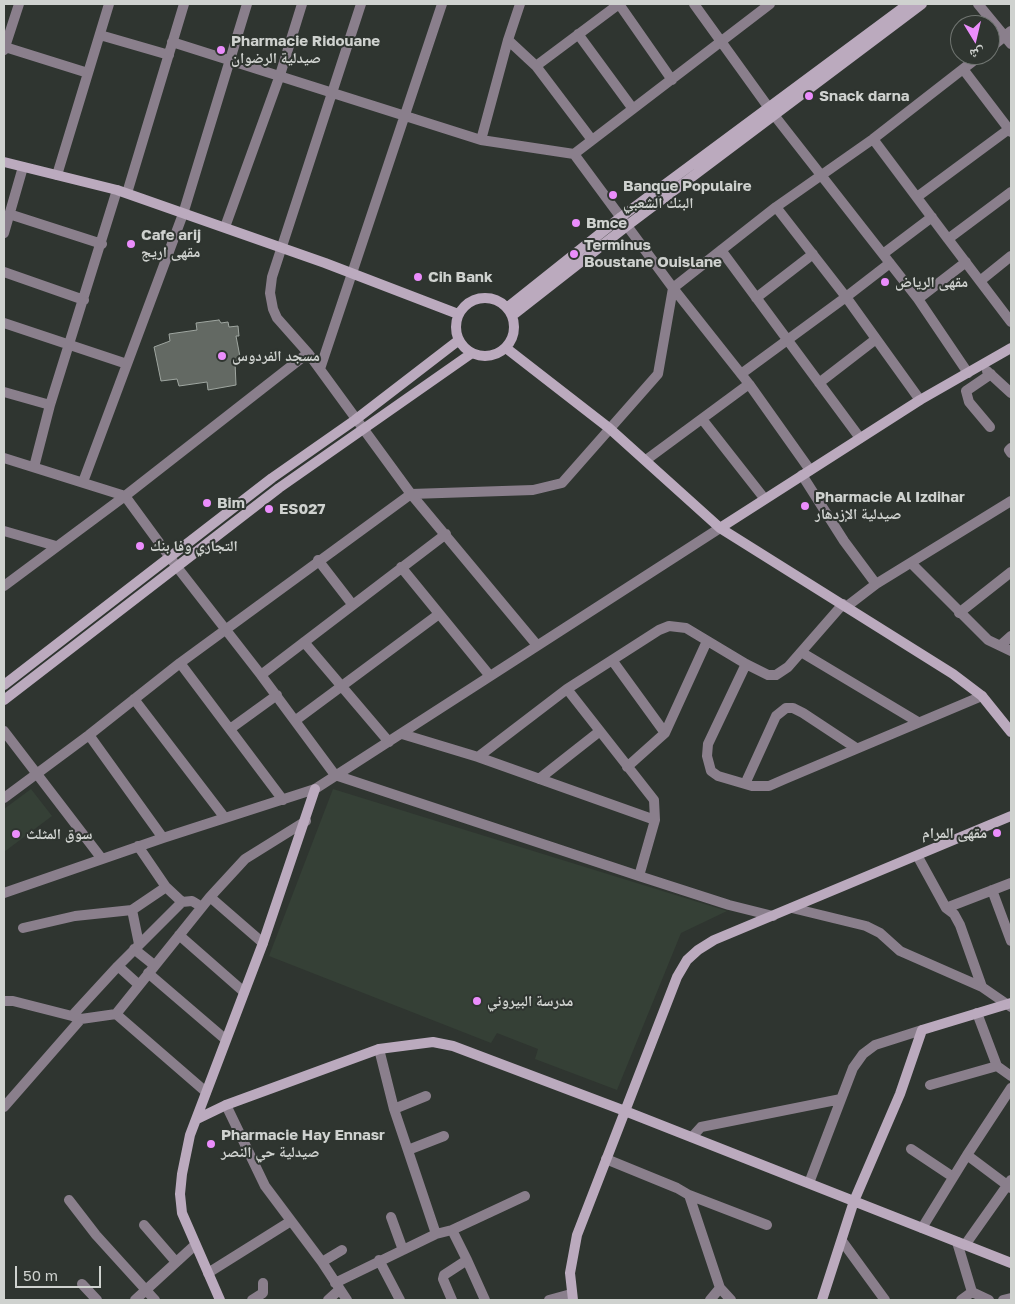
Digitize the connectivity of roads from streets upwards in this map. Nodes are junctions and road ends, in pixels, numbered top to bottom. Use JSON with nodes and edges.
{"nodes":[{"id":1,"x":19,"y":4,"type":"edge"},
{"id":2,"x":110,"y":4,"type":"edge"},
{"id":3,"x":184,"y":4,"type":"edge"},
{"id":4,"x":247,"y":4,"type":"edge"},
{"id":5,"x":302,"y":4,"type":"edge"},
{"id":6,"x":361,"y":4,"type":"edge"},
{"id":7,"x":442,"y":4,"type":"edge"},
{"id":8,"x":520,"y":4,"type":"edge"},
{"id":9,"x":619,"y":4,"type":"edge"},
{"id":10,"x":694,"y":4,"type":"edge"},
{"id":11,"x":770,"y":4,"type":"edge"},
{"id":12,"x":908,"y":4,"type":"edge"},
{"id":13,"x":922,"y":4,"type":"edge"},
{"id":14,"x":978,"y":4,"type":"edge"},
{"id":15,"x":578,"y":34,"type":"junction"},
{"id":16,"x":100,"y":35,"type":"junction"},
{"id":17,"x":1009,"y":37,"type":"edge"},
{"id":18,"x":508,"y":40,"type":"junction"},
{"id":19,"x":172,"y":42,"type":"junction"},
{"id":20,"x":721,"y":43,"type":"junction"},
{"id":21,"x":4,"y":48,"type":"edge"},
{"id":22,"x":169,"y":55,"type":"junction"},
{"id":23,"x":230,"y":60,"type":"junction"},
{"id":24,"x":968,"y":65,"type":"edge"},
{"id":25,"x":536,"y":66,"type":"junction"},
{"id":26,"x":963,"y":69,"type":"junction"},
{"id":27,"x":88,"y":73,"type":"junction"},
{"id":28,"x":280,"y":75,"type":"junction"},
{"id":29,"x":672,"y":80,"type":"junction"},
{"id":30,"x":332,"y":92,"type":"junction"},
{"id":31,"x":768,"y":106,"type":"junction"},
{"id":32,"x":633,"y":109,"type":"junction"},
{"id":33,"x":406,"y":115,"type":"junction"},
{"id":34,"x":774,"y":115,"type":"junction"},
{"id":35,"x":1010,"y":131,"type":"edge"},
{"id":36,"x":873,"y":139,"type":"junction"},
{"id":37,"x":480,"y":140,"type":"junction"},
{"id":38,"x":592,"y":140,"type":"junction"},
{"id":39,"x":574,"y":154,"type":"junction"},
{"id":40,"x":4,"y":162,"type":"edge"},
{"id":41,"x":22,"y":167,"type":"junction"},
{"id":42,"x":821,"y":174,"type":"junction"},
{"id":43,"x":57,"y":175,"type":"junction"},
{"id":44,"x":122,"y":192,"type":"junction"},
{"id":45,"x":1011,"y":192,"type":"edge"},
{"id":46,"x":917,"y":197,"type":"junction"},
{"id":47,"x":776,"y":207,"type":"junction"},
{"id":48,"x":9,"y":214,"type":"junction"},
{"id":49,"x":183,"y":214,"type":"junction"},
{"id":50,"x":932,"y":218,"type":"junction"},
{"id":51,"x":624,"y":221,"type":"junction"},
{"id":52,"x":225,"y":227,"type":"junction"},
{"id":53,"x":4,"y":233,"type":"edge"},
{"id":54,"x":948,"y":239,"type":"junction"},
{"id":55,"x":102,"y":244,"type":"junction"},
{"id":56,"x":284,"y":248,"type":"junction"},
{"id":57,"x":721,"y":250,"type":"junction"},
{"id":58,"x":813,"y":254,"type":"junction"},
{"id":59,"x":883,"y":254,"type":"junction"},
{"id":60,"x":1011,"y":256,"type":"edge"},
{"id":61,"x":966,"y":262,"type":"junction"},
{"id":62,"x":890,"y":263,"type":"junction"},
{"id":63,"x":4,"y":272,"type":"edge"},
{"id":64,"x":354,"y":274,"type":"junction"},
{"id":65,"x":980,"y":281,"type":"junction"},
{"id":66,"x":674,"y":288,"type":"junction"},
{"id":67,"x":846,"y":297,"type":"junction"},
{"id":68,"x":756,"y":298,"type":"junction"},
{"id":69,"x":918,"y":299,"type":"junction"},
{"id":70,"x":84,"y":300,"type":"junction"},
{"id":71,"x":510,"y":311,"type":"junction"},
{"id":72,"x":458,"y":314,"type":"junction"},
{"id":73,"x":1011,"y":322,"type":"edge"},
{"id":74,"x":4,"y":323,"type":"edge"},
{"id":75,"x":876,"y":339,"type":"junction"},
{"id":76,"x":459,"y":340,"type":"junction"},
{"id":77,"x":787,"y":340,"type":"junction"},
{"id":78,"x":70,"y":345,"type":"junction"},
{"id":79,"x":506,"y":348,"type":"junction"},
{"id":80,"x":1011,"y":348,"type":"edge"},
{"id":81,"x":308,"y":353,"type":"junction"},
{"id":82,"x":472,"y":353,"type":"junction"},
{"id":83,"x":127,"y":364,"type":"junction"},
{"id":84,"x":981,"y":365,"type":"junction"},
{"id":85,"x":320,"y":370,"type":"junction"},
{"id":86,"x":968,"y":373,"type":"junction"},
{"id":87,"x":741,"y":374,"type":"junction"},
{"id":88,"x":991,"y":374,"type":"junction"},
{"id":89,"x":819,"y":383,"type":"junction"},
{"id":90,"x":749,"y":384,"type":"junction"},
{"id":91,"x":4,"y":392,"type":"edge"},
{"id":92,"x":1011,"y":393,"type":"edge"},
{"id":93,"x":920,"y":400,"type":"junction"},
{"id":94,"x":50,"y":406,"type":"junction"},
{"id":95,"x":702,"y":419,"type":"junction"},
{"id":96,"x":355,"y":420,"type":"junction"},
{"id":97,"x":990,"y":427,"type":"dead end"},
{"id":98,"x":609,"y":428,"type":"junction"},
{"id":99,"x":362,"y":429,"type":"junction"},
{"id":100,"x":860,"y":438,"type":"junction"},
{"id":101,"x":1011,"y":448,"type":"edge"},
{"id":102,"x":1011,"y":452,"type":"edge"},
{"id":103,"x":4,"y":458,"type":"edge"},
{"id":104,"x":646,"y":460,"type":"junction"},
{"id":105,"x":34,"y":467,"type":"junction"},
{"id":106,"x":806,"y":472,"type":"junction"},
{"id":107,"x":83,"y":482,"type":"junction"},
{"id":108,"x":411,"y":494,"type":"junction"},
{"id":109,"x":125,"y":496,"type":"junction"},
{"id":110,"x":764,"y":498,"type":"junction"},
{"id":111,"x":1011,"y":500,"type":"edge"},
{"id":112,"x":720,"y":528,"type":"junction"},
{"id":113,"x":4,"y":531,"type":"edge"},
{"id":114,"x":446,"y":534,"type":"junction"},
{"id":115,"x":56,"y":546,"type":"junction"},
{"id":116,"x":169,"y":557,"type":"junction"},
{"id":117,"x":318,"y":560,"type":"junction"},
{"id":118,"x":912,"y":564,"type":"junction"},
{"id":119,"x":177,"y":567,"type":"junction"},
{"id":120,"x":401,"y":567,"type":"junction"},
{"id":121,"x":1011,"y":572,"type":"edge"},
{"id":122,"x":876,"y":584,"type":"junction"},
{"id":123,"x":4,"y":586,"type":"edge"},
{"id":124,"x":352,"y":604,"type":"junction"},
{"id":125,"x":844,"y":605,"type":"junction"},
{"id":126,"x":959,"y":613,"type":"junction"},
{"id":127,"x":438,"y":614,"type":"junction"},
{"id":128,"x":226,"y":629,"type":"junction"},
{"id":129,"x":1011,"y":636,"type":"edge"},
{"id":130,"x":707,"y":641,"type":"junction"},
{"id":131,"x":304,"y":642,"type":"junction"},
{"id":132,"x":536,"y":644,"type":"junction"},
{"id":133,"x":1001,"y":645,"type":"junction"},
{"id":134,"x":1011,"y":651,"type":"edge"},
{"id":135,"x":801,"y":652,"type":"junction"},
{"id":136,"x":612,"y":660,"type":"junction"},
{"id":137,"x":180,"y":663,"type":"junction"},
{"id":138,"x":746,"y":664,"type":"junction"},
{"id":139,"x":261,"y":675,"type":"junction"},
{"id":140,"x":490,"y":676,"type":"junction"},
{"id":141,"x":4,"y":685,"type":"edge"},
{"id":142,"x":340,"y":686,"type":"junction"},
{"id":143,"x":567,"y":689,"type":"junction"},
{"id":144,"x":276,"y":695,"type":"junction"},
{"id":145,"x":982,"y":696,"type":"junction"},
{"id":146,"x":134,"y":699,"type":"junction"},
{"id":147,"x":4,"y":700,"type":"edge"},
{"id":148,"x":296,"y":720,"type":"junction"},
{"id":149,"x":918,"y":722,"type":"junction"},
{"id":150,"x":230,"y":729,"type":"junction"},
{"id":151,"x":4,"y":731,"type":"edge"},
{"id":152,"x":600,"y":731,"type":"junction"},
{"id":153,"x":1011,"y":732,"type":"edge"},
{"id":154,"x":666,"y":733,"type":"junction"},
{"id":155,"x":402,"y":734,"type":"junction"},
{"id":156,"x":89,"y":735,"type":"junction"},
{"id":157,"x":389,"y":742,"type":"junction"},
{"id":158,"x":856,"y":748,"type":"junction"},
{"id":159,"x":478,"y":757,"type":"junction"},
{"id":160,"x":627,"y":767,"type":"junction"},
{"id":161,"x":38,"y":773,"type":"junction"},
{"id":162,"x":335,"y":775,"type":"junction"},
{"id":163,"x":539,"y":779,"type":"junction"},
{"id":164,"x":745,"y":784,"type":"junction"},
{"id":165,"x":315,"y":789,"type":"junction"},
{"id":166,"x":4,"y":798,"type":"edge"},
{"id":167,"x":283,"y":800,"type":"junction"},
{"id":168,"x":1011,"y":816,"type":"edge"},
{"id":169,"x":225,"y":818,"type":"junction"},
{"id":170,"x":656,"y":820,"type":"junction"},
{"id":171,"x":306,"y":821,"type":"junction"},
{"id":172,"x":163,"y":838,"type":"junction"},
{"id":173,"x":138,"y":846,"type":"junction"},
{"id":174,"x":918,"y":857,"type":"junction"},
{"id":175,"x":102,"y":859,"type":"junction"},
{"id":176,"x":638,"y":876,"type":"junction"},
{"id":177,"x":1011,"y":883,"type":"edge"},
{"id":178,"x":166,"y":886,"type":"junction"},
{"id":179,"x":992,"y":890,"type":"junction"},
{"id":180,"x":4,"y":893,"type":"edge"},
{"id":181,"x":210,"y":897,"type":"junction"},
{"id":182,"x":182,"y":902,"type":"junction"},
{"id":183,"x":202,"y":907,"type":"junction"},
{"id":184,"x":792,"y":908,"type":"junction"},
{"id":185,"x":946,"y":908,"type":"junction"},
{"id":186,"x":132,"y":910,"type":"junction"},
{"id":187,"x":772,"y":916,"type":"junction"},
{"id":188,"x":23,"y":928,"type":"dead end"},
{"id":189,"x":178,"y":935,"type":"junction"},
{"id":190,"x":1011,"y":940,"type":"edge"},
{"id":191,"x":263,"y":943,"type":"junction"},
{"id":192,"x":136,"y":947,"type":"junction"},
{"id":193,"x":118,"y":966,"type":"junction"},
{"id":194,"x":151,"y":969,"type":"junction"},
{"id":195,"x":139,"y":985,"type":"junction"},
{"id":196,"x":982,"y":987,"type":"junction"},
{"id":197,"x":244,"y":992,"type":"junction"},
{"id":198,"x":4,"y":1000,"type":"edge"},
{"id":199,"x":1010,"y":1005,"type":"edge"},
{"id":200,"x":977,"y":1013,"type":"junction"},
{"id":201,"x":116,"y":1014,"type":"junction"},
{"id":202,"x":76,"y":1018,"type":"junction"},
{"id":203,"x":922,"y":1030,"type":"junction"},
{"id":204,"x":225,"y":1039,"type":"junction"},
{"id":205,"x":378,"y":1049,"type":"junction"},
{"id":206,"x":997,"y":1066,"type":"junction"},
{"id":207,"x":1011,"y":1076,"type":"edge"},
{"id":208,"x":930,"y":1086,"type":"dead end"},
{"id":209,"x":1011,"y":1088,"type":"edge"},
{"id":210,"x":206,"y":1092,"type":"junction"},
{"id":211,"x":426,"y":1096,"type":"dead end"},
{"id":212,"x":841,"y":1099,"type":"junction"},
{"id":213,"x":226,"y":1105,"type":"junction"},
{"id":214,"x":4,"y":1107,"type":"edge"},
{"id":215,"x":394,"y":1109,"type":"junction"},
{"id":216,"x":625,"y":1111,"type":"junction"},
{"id":217,"x":198,"y":1119,"type":"junction"},
{"id":218,"x":444,"y":1136,"type":"dead end"},
{"id":219,"x":692,"y":1137,"type":"junction"},
{"id":220,"x":911,"y":1149,"type":"dead end"},
{"id":221,"x":408,"y":1150,"type":"junction"},
{"id":222,"x":967,"y":1155,"type":"junction"},
{"id":223,"x":606,"y":1159,"type":"junction"},
{"id":224,"x":953,"y":1177,"type":"junction"},
{"id":225,"x":809,"y":1183,"type":"junction"},
{"id":226,"x":1010,"y":1184,"type":"edge"},
{"id":227,"x":689,"y":1195,"type":"junction"},
{"id":228,"x":525,"y":1196,"type":"dead end"},
{"id":229,"x":69,"y":1200,"type":"dead end"},
{"id":230,"x":854,"y":1201,"type":"junction"},
{"id":231,"x":391,"y":1217,"type":"dead end"},
{"id":232,"x":291,"y":1221,"type":"junction"},
{"id":233,"x":144,"y":1225,"type":"dead end"},
{"id":234,"x":766,"y":1225,"type":"dead end"},
{"id":235,"x":922,"y":1228,"type":"junction"},
{"id":236,"x":452,"y":1230,"type":"junction"},
{"id":237,"x":436,"y":1234,"type":"junction"},
{"id":238,"x":842,"y":1241,"type":"junction"},
{"id":239,"x":961,"y":1243,"type":"junction"},
{"id":240,"x":195,"y":1245,"type":"junction"},
{"id":241,"x":342,"y":1250,"type":"dead end"},
{"id":242,"x":403,"y":1250,"type":"junction"},
{"id":243,"x":379,"y":1260,"type":"junction"},
{"id":244,"x":467,"y":1260,"type":"junction"},
{"id":245,"x":176,"y":1262,"type":"junction"},
{"id":246,"x":322,"y":1262,"type":"junction"},
{"id":247,"x":1011,"y":1263,"type":"edge"},
{"id":248,"x":208,"y":1273,"type":"junction"},
{"id":249,"x":263,"y":1283,"type":"dead end"},
{"id":250,"x":82,"y":1284,"type":"dead end"},
{"id":251,"x":337,"y":1286,"type":"junction"},
{"id":252,"x":720,"y":1288,"type":"junction"},
{"id":253,"x":146,"y":1290,"type":"junction"},
{"id":254,"x":972,"y":1292,"type":"junction"},
{"id":255,"x":572,"y":1297,"type":"edge"},
{"id":256,"x":1011,"y":1298,"type":"edge"},
{"id":257,"x":97,"y":1300,"type":"edge"},
{"id":258,"x":135,"y":1300,"type":"edge"},
{"id":259,"x":155,"y":1300,"type":"edge"},
{"id":260,"x":220,"y":1300,"type":"edge"},
{"id":261,"x":252,"y":1300,"type":"edge"},
{"id":262,"x":328,"y":1300,"type":"edge"},
{"id":263,"x":346,"y":1300,"type":"edge"},
{"id":264,"x":400,"y":1300,"type":"edge"},
{"id":265,"x":452,"y":1300,"type":"edge"},
{"id":266,"x":485,"y":1300,"type":"edge"},
{"id":267,"x":549,"y":1300,"type":"edge"},
{"id":268,"x":710,"y":1300,"type":"edge"},
{"id":269,"x":731,"y":1300,"type":"edge"},
{"id":270,"x":822,"y":1300,"type":"edge"},
{"id":271,"x":885,"y":1300,"type":"edge"},
{"id":272,"x":960,"y":1300,"type":"edge"},
{"id":273,"x":989,"y":1300,"type":"edge"},
{"id":274,"x":1003,"y":1300,"type":"edge"}],
"edges":[{"from":1,"to":21,"type":"street"},
{"from":2,"to":16,"type":"street"},
{"from":3,"to":19,"type":"street"},
{"from":4,"to":23,"type":"street"},
{"from":5,"to":28,"type":"street"},
{"from":6,"to":30,"type":"street"},
{"from":7,"to":33,"type":"street"},
{"from":8,"to":18,"type":"street"},
{"from":9,"to":15,"type":"street"},
{"from":9,"to":29,"type":"street"},
{"from":10,"to":20,"type":"street"},
{"from":11,"to":20,"type":"street"},
{"from":12,"to":31,"type":"street"},
{"from":13,"to":34,"type":"street"},
{"from":14,"to":17,"type":"street"},
{"from":15,"to":25,"type":"street"},
{"from":15,"to":32,"type":"street"},
{"from":16,"to":22,"type":"street"},
{"from":16,"to":27,"type":"street"},
{"from":18,"to":25,"type":"street"},
{"from":18,"to":37,"type":"street"},
{"from":19,"to":22,"type":"street"},
{"from":19,"to":23,"type":"street"},
{"from":20,"to":29,"type":"street"},
{"from":20,"to":31,"type":"street"},
{"from":21,"to":27,"type":"street"},
{"from":22,"to":44,"type":"street"},
{"from":23,"to":28,"type":"street"},
{"from":23,"to":49,"type":"street"},
{"from":24,"to":26,"type":"street"},
{"from":25,"to":38,"type":"street"},
{"from":26,"to":35,"type":"street"},
{"from":26,"to":36,"type":"street"},
{"from":27,"to":43,"type":"street"},
{"from":28,"to":30,"type":"street"},
{"from":28,"to":52,"type":"street"},
{"from":29,"to":32,"type":"street"},
{"from":30,"to":33,"type":"street"},
{"from":30,"to":56,"type":"street"},
{"from":31,"to":34,"type":"street"},
{"from":31,"to":51,"type":"street"},
{"from":32,"to":38,"type":"street"},
{"from":33,"to":37,"type":"street"},
{"from":33,"to":64,"type":"street"},
{"from":34,"to":42,"type":"street"},
{"from":34,"to":51,"type":"street"},
{"from":35,"to":46,"type":"street"},
{"from":36,"to":42,"type":"street"},
{"from":36,"to":46,"type":"street"},
{"from":37,"to":39,"type":"street"},
{"from":38,"to":39,"type":"street"},
{"from":39,"to":51,"type":"street"},
{"from":40,"to":41,"type":"street"},
{"from":41,"to":43,"type":"street"},
{"from":41,"to":48,"type":"street"},
{"from":42,"to":47,"type":"street"},
{"from":42,"to":59,"type":"street"},
{"from":43,"to":44,"type":"street"},
{"from":44,"to":49,"type":"street"},
{"from":44,"to":55,"type":"street"},
{"from":45,"to":54,"type":"street"},
{"from":46,"to":50,"type":"street"},
{"from":47,"to":57,"type":"street"},
{"from":47,"to":58,"type":"street"},
{"from":48,"to":53,"type":"street"},
{"from":48,"to":55,"type":"street"},
{"from":49,"to":52,"type":"street"},
{"from":49,"to":83,"type":"street"},
{"from":50,"to":54,"type":"street"},
{"from":50,"to":59,"type":"street"},
{"from":51,"to":66,"type":"street"},
{"from":51,"to":71,"type":"street"},
{"from":52,"to":56,"type":"street"},
{"from":54,"to":61,"type":"street"},
{"from":55,"to":70,"type":"street"},
{"from":56,"to":64,"type":"street"},
{"from":56,"to":81,"type":"street"},
{"from":57,"to":66,"type":"street"},
{"from":57,"to":68,"type":"street"},
{"from":58,"to":67,"type":"street"},
{"from":58,"to":68,"type":"street"},
{"from":59,"to":62,"type":"street"},
{"from":60,"to":65,"type":"street"},
{"from":61,"to":65,"type":"street"},
{"from":61,"to":69,"type":"street"},
{"from":62,"to":67,"type":"street"},
{"from":62,"to":69,"type":"street"},
{"from":63,"to":70,"type":"street"},
{"from":64,"to":72,"type":"street"},
{"from":64,"to":85,"type":"street"},
{"from":65,"to":73,"type":"street"},
{"from":66,"to":87,"type":"street"},
{"from":66,"to":98,"type":"street"},
{"from":67,"to":75,"type":"street"},
{"from":67,"to":77,"type":"street"},
{"from":68,"to":77,"type":"street"},
{"from":69,"to":86,"type":"street"},
{"from":70,"to":78,"type":"street"},
{"from":71,"to":72,"type":"street"},
{"from":71,"to":79,"type":"street"},
{"from":72,"to":76,"type":"street"},
{"from":74,"to":78,"type":"street"},
{"from":75,"to":89,"type":"street"},
{"from":75,"to":93,"type":"street"},
{"from":76,"to":82,"type":"street"},
{"from":76,"to":96,"type":"street"},
{"from":77,"to":87,"type":"street"},
{"from":77,"to":89,"type":"street"},
{"from":78,"to":83,"type":"street"},
{"from":78,"to":94,"type":"street"},
{"from":79,"to":82,"type":"street"},
{"from":79,"to":98,"type":"street"},
{"from":80,"to":84,"type":"street"},
{"from":81,"to":85,"type":"street"},
{"from":81,"to":109,"type":"street"},
{"from":82,"to":99,"type":"street"},
{"from":83,"to":107,"type":"street"},
{"from":84,"to":86,"type":"street"},
{"from":84,"to":88,"type":"street"},
{"from":85,"to":96,"type":"street"},
{"from":86,"to":93,"type":"street"},
{"from":87,"to":90,"type":"street"},
{"from":88,"to":92,"type":"street"},
{"from":88,"to":97,"type":"street"},
{"from":89,"to":100,"type":"street"},
{"from":90,"to":95,"type":"street"},
{"from":90,"to":106,"type":"street"},
{"from":91,"to":94,"type":"street"},
{"from":93,"to":100,"type":"street"},
{"from":94,"to":105,"type":"street"},
{"from":95,"to":104,"type":"street"},
{"from":95,"to":110,"type":"street"},
{"from":96,"to":99,"type":"street"},
{"from":96,"to":116,"type":"street"},
{"from":98,"to":104,"type":"street"},
{"from":98,"to":108,"type":"street"},
{"from":99,"to":108,"type":"street"},
{"from":99,"to":119,"type":"street"},
{"from":100,"to":106,"type":"street"},
{"from":101,"to":102,"type":"street"},
{"from":103,"to":105,"type":"street"},
{"from":104,"to":112,"type":"street"},
{"from":105,"to":107,"type":"street"},
{"from":106,"to":110,"type":"street"},
{"from":106,"to":122,"type":"street"},
{"from":107,"to":109,"type":"street"},
{"from":108,"to":114,"type":"street"},
{"from":108,"to":117,"type":"street"},
{"from":109,"to":115,"type":"street"},
{"from":109,"to":116,"type":"street"},
{"from":110,"to":112,"type":"street"},
{"from":111,"to":118,"type":"street"},
{"from":112,"to":125,"type":"street"},
{"from":112,"to":132,"type":"street"},
{"from":113,"to":115,"type":"street"},
{"from":114,"to":120,"type":"street"},
{"from":114,"to":132,"type":"street"},
{"from":115,"to":123,"type":"street"},
{"from":116,"to":119,"type":"street"},
{"from":116,"to":141,"type":"street"},
{"from":117,"to":124,"type":"street"},
{"from":117,"to":128,"type":"street"},
{"from":118,"to":122,"type":"street"},
{"from":118,"to":126,"type":"street"},
{"from":119,"to":128,"type":"street"},
{"from":119,"to":147,"type":"street"},
{"from":120,"to":124,"type":"street"},
{"from":120,"to":127,"type":"street"},
{"from":121,"to":126,"type":"street"},
{"from":122,"to":125,"type":"street"},
{"from":124,"to":131,"type":"street"},
{"from":125,"to":135,"type":"street"},
{"from":125,"to":145,"type":"street"},
{"from":126,"to":133,"type":"street"},
{"from":127,"to":140,"type":"street"},
{"from":127,"to":142,"type":"street"},
{"from":128,"to":137,"type":"street"},
{"from":128,"to":139,"type":"street"},
{"from":129,"to":133,"type":"street"},
{"from":130,"to":136,"type":"street"},
{"from":130,"to":138,"type":"street"},
{"from":130,"to":154,"type":"street"},
{"from":131,"to":139,"type":"street"},
{"from":131,"to":142,"type":"street"},
{"from":132,"to":140,"type":"street"},
{"from":133,"to":134,"type":"street"},
{"from":135,"to":138,"type":"street"},
{"from":135,"to":149,"type":"street"},
{"from":136,"to":143,"type":"street"},
{"from":136,"to":154,"type":"street"},
{"from":137,"to":146,"type":"street"},
{"from":137,"to":150,"type":"street"},
{"from":138,"to":164,"type":"street"},
{"from":139,"to":144,"type":"street"},
{"from":140,"to":155,"type":"street"},
{"from":142,"to":148,"type":"street"},
{"from":142,"to":157,"type":"street"},
{"from":143,"to":152,"type":"street"},
{"from":143,"to":159,"type":"street"},
{"from":144,"to":148,"type":"street"},
{"from":144,"to":150,"type":"street"},
{"from":145,"to":149,"type":"street"},
{"from":145,"to":153,"type":"street"},
{"from":146,"to":156,"type":"street"},
{"from":146,"to":169,"type":"street"},
{"from":148,"to":162,"type":"street"},
{"from":149,"to":158,"type":"street"},
{"from":150,"to":167,"type":"street"},
{"from":151,"to":161,"type":"street"},
{"from":152,"to":160,"type":"street"},
{"from":152,"to":163,"type":"street"},
{"from":154,"to":160,"type":"street"},
{"from":155,"to":157,"type":"street"},
{"from":155,"to":159,"type":"street"},
{"from":156,"to":161,"type":"street"},
{"from":156,"to":172,"type":"street"},
{"from":157,"to":162,"type":"street"},
{"from":158,"to":164,"type":"street"},
{"from":158,"to":164,"type":"street"},
{"from":159,"to":163,"type":"street"},
{"from":160,"to":170,"type":"street"},
{"from":161,"to":166,"type":"street"},
{"from":161,"to":175,"type":"street"},
{"from":162,"to":165,"type":"street"},
{"from":162,"to":176,"type":"street"},
{"from":163,"to":170,"type":"street"},
{"from":165,"to":167,"type":"street"},
{"from":165,"to":171,"type":"street"},
{"from":167,"to":169,"type":"street"},
{"from":168,"to":174,"type":"street"},
{"from":169,"to":172,"type":"street"},
{"from":170,"to":176,"type":"street"},
{"from":171,"to":181,"type":"street"},
{"from":171,"to":191,"type":"street"},
{"from":172,"to":173,"type":"street"},
{"from":173,"to":175,"type":"street"},
{"from":173,"to":178,"type":"street"},
{"from":174,"to":184,"type":"street"},
{"from":174,"to":185,"type":"street"},
{"from":175,"to":180,"type":"street"},
{"from":176,"to":187,"type":"street"},
{"from":177,"to":179,"type":"street"},
{"from":178,"to":182,"type":"street"},
{"from":178,"to":186,"type":"street"},
{"from":179,"to":185,"type":"street"},
{"from":179,"to":190,"type":"street"},
{"from":181,"to":183,"type":"street"},
{"from":181,"to":191,"type":"street"},
{"from":182,"to":183,"type":"street"},
{"from":182,"to":192,"type":"street"},
{"from":183,"to":189,"type":"street"},
{"from":184,"to":187,"type":"street"},
{"from":184,"to":196,"type":"street"},
{"from":185,"to":196,"type":"street"},
{"from":186,"to":188,"type":"street"},
{"from":186,"to":192,"type":"street"},
{"from":187,"to":216,"type":"street"},
{"from":189,"to":194,"type":"street"},
{"from":189,"to":197,"type":"street"},
{"from":191,"to":197,"type":"street"},
{"from":192,"to":193,"type":"street"},
{"from":192,"to":194,"type":"street"},
{"from":193,"to":195,"type":"street"},
{"from":193,"to":202,"type":"street"},
{"from":194,"to":195,"type":"street"},
{"from":194,"to":204,"type":"street"},
{"from":195,"to":201,"type":"street"},
{"from":196,"to":199,"type":"street"},
{"from":197,"to":204,"type":"street"},
{"from":198,"to":202,"type":"street"},
{"from":199,"to":200,"type":"street"},
{"from":200,"to":203,"type":"street"},
{"from":200,"to":206,"type":"street"},
{"from":201,"to":202,"type":"street"},
{"from":201,"to":210,"type":"street"},
{"from":202,"to":214,"type":"street"},
{"from":203,"to":212,"type":"street"},
{"from":203,"to":230,"type":"street"},
{"from":204,"to":210,"type":"street"},
{"from":205,"to":213,"type":"street"},
{"from":205,"to":215,"type":"street"},
{"from":205,"to":216,"type":"street"},
{"from":206,"to":207,"type":"street"},
{"from":206,"to":208,"type":"street"},
{"from":209,"to":222,"type":"street"},
{"from":210,"to":217,"type":"street"},
{"from":211,"to":215,"type":"street"},
{"from":212,"to":219,"type":"street"},
{"from":212,"to":225,"type":"street"},
{"from":213,"to":217,"type":"street"},
{"from":213,"to":232,"type":"street"},
{"from":215,"to":221,"type":"street"},
{"from":216,"to":219,"type":"street"},
{"from":216,"to":223,"type":"street"},
{"from":217,"to":240,"type":"street"},
{"from":218,"to":221,"type":"street"},
{"from":219,"to":225,"type":"street"},
{"from":220,"to":224,"type":"street"},
{"from":221,"to":237,"type":"street"},
{"from":222,"to":224,"type":"street"},
{"from":222,"to":226,"type":"street"},
{"from":223,"to":227,"type":"street"},
{"from":223,"to":255,"type":"street"},
{"from":224,"to":235,"type":"street"},
{"from":225,"to":230,"type":"street"},
{"from":226,"to":239,"type":"street"},
{"from":227,"to":234,"type":"street"},
{"from":227,"to":252,"type":"street"},
{"from":228,"to":236,"type":"street"},
{"from":229,"to":253,"type":"street"},
{"from":230,"to":235,"type":"street"},
{"from":230,"to":238,"type":"street"},
{"from":231,"to":242,"type":"street"},
{"from":232,"to":246,"type":"street"},
{"from":232,"to":248,"type":"street"},
{"from":233,"to":245,"type":"street"},
{"from":235,"to":239,"type":"street"},
{"from":236,"to":237,"type":"street"},
{"from":236,"to":244,"type":"street"},
{"from":237,"to":242,"type":"street"},
{"from":238,"to":270,"type":"street"},
{"from":238,"to":271,"type":"street"},
{"from":239,"to":247,"type":"street"},
{"from":239,"to":254,"type":"street"},
{"from":240,"to":245,"type":"street"},
{"from":240,"to":248,"type":"street"},
{"from":241,"to":246,"type":"street"},
{"from":242,"to":243,"type":"street"},
{"from":243,"to":251,"type":"street"},
{"from":243,"to":264,"type":"street"},
{"from":244,"to":265,"type":"street"},
{"from":244,"to":266,"type":"street"},
{"from":245,"to":253,"type":"street"},
{"from":246,"to":251,"type":"street"},
{"from":248,"to":260,"type":"street"},
{"from":249,"to":261,"type":"street"},
{"from":250,"to":257,"type":"street"},
{"from":251,"to":262,"type":"street"},
{"from":251,"to":263,"type":"street"},
{"from":252,"to":268,"type":"street"},
{"from":252,"to":269,"type":"street"},
{"from":253,"to":258,"type":"street"},
{"from":253,"to":259,"type":"street"},
{"from":254,"to":272,"type":"street"},
{"from":254,"to":273,"type":"street"},
{"from":255,"to":267,"type":"street"},
{"from":256,"to":274,"type":"street"}]}
